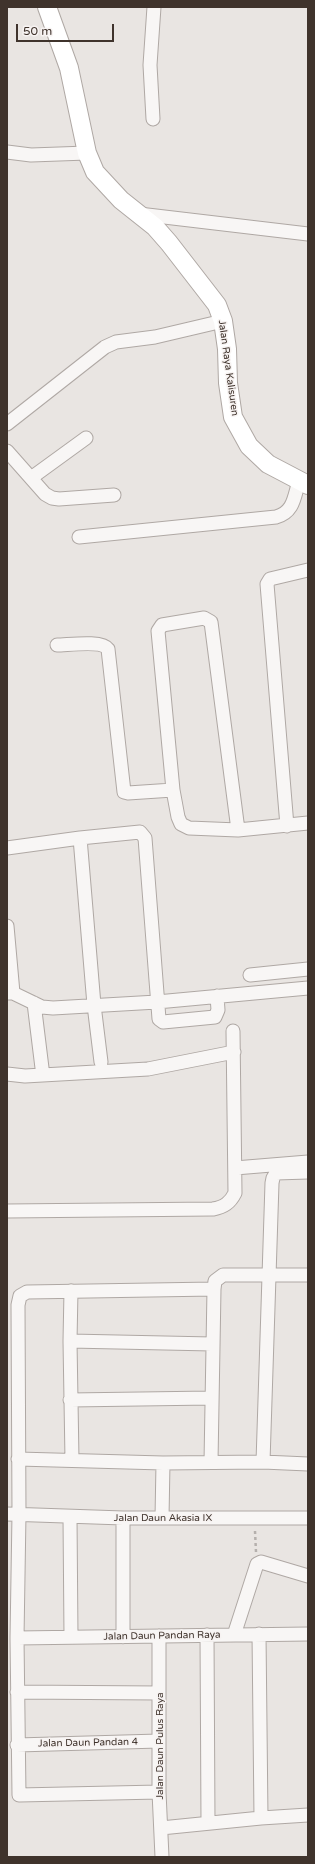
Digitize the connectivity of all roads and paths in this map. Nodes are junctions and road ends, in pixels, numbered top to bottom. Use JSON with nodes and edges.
{"nodes":[{"id":1,"x":47,"y":7,"type":"edge"},
{"id":2,"x":154,"y":7,"type":"edge"},
{"id":3,"x":153,"y":119,"type":"dead end"},
{"id":4,"x":7,"y":152,"type":"edge"},
{"id":5,"x":87,"y":153,"type":"junction"},
{"id":6,"x":139,"y":214,"type":"junction"},
{"id":7,"x":308,"y":234,"type":"edge"},
{"id":8,"x":223,"y":321,"type":"junction"},
{"id":9,"x":7,"y":424,"type":"edge"},
{"id":10,"x":86,"y":438,"type":"dead end"},
{"id":11,"x":7,"y":451,"type":"edge"},
{"id":12,"x":30,"y":478,"type":"junction"},
{"id":13,"x":304,"y":483,"type":"edge"},
{"id":14,"x":114,"y":495,"type":"dead end"},
{"id":15,"x":79,"y":536,"type":"dead end"},
{"id":16,"x":308,"y":570,"type":"edge"},
{"id":17,"x":57,"y":645,"type":"dead end"},
{"id":18,"x":173,"y":790,"type":"junction"},
{"id":19,"x":308,"y":823,"type":"edge"},
{"id":20,"x":287,"y":826,"type":"junction"},
{"id":21,"x":238,"y":830,"type":"junction"},
{"id":22,"x":80,"y":838,"type":"junction"},
{"id":23,"x":7,"y":848,"type":"edge"},
{"id":24,"x":7,"y":926,"type":"edge"},
{"id":25,"x":308,"y":969,"type":"edge"},
{"id":26,"x":250,"y":975,"type":"dead end"},
{"id":27,"x":308,"y":988,"type":"edge"},
{"id":28,"x":10,"y":993,"type":"edge"},
{"id":29,"x":217,"y":996,"type":"junction"},
{"id":30,"x":157,"y":1002,"type":"junction"},
{"id":31,"x":34,"y":1003,"type":"junction"},
{"id":32,"x":94,"y":1005,"type":"junction"},
{"id":33,"x":233,"y":1031,"type":"dead end"},
{"id":34,"x":234,"y":1052,"type":"junction"},
{"id":35,"x":101,"y":1062,"type":"dead end"},
{"id":36,"x":42,"y":1068,"type":"dead end"},
{"id":37,"x":7,"y":1074,"type":"edge"},
{"id":38,"x":308,"y":1162,"type":"edge"},
{"id":39,"x":235,"y":1168,"type":"junction"},
{"id":40,"x":308,"y":1172,"type":"edge"},
{"id":41,"x":7,"y":1211,"type":"edge"},
{"id":42,"x":268,"y":1274,"type":"junction"},
{"id":43,"x":308,"y":1274,"type":"edge"},
{"id":44,"x":214,"y":1289,"type":"junction"},
{"id":45,"x":71,"y":1291,"type":"junction"},
{"id":46,"x":13,"y":1320,"type":"edge"},
{"id":47,"x":70,"y":1341,"type":"junction"},
{"id":48,"x":212,"y":1344,"type":"junction"},
{"id":49,"x":212,"y":1398,"type":"junction"},
{"id":50,"x":70,"y":1400,"type":"junction"},
{"id":51,"x":18,"y":1459,"type":"junction"},
{"id":52,"x":72,"y":1460,"type":"junction"},
{"id":53,"x":211,"y":1462,"type":"junction"},
{"id":54,"x":263,"y":1462,"type":"junction"},
{"id":55,"x":163,"y":1463,"type":"junction"},
{"id":56,"x":308,"y":1464,"type":"edge"},
{"id":57,"x":14,"y":1514,"type":"edge"},
{"id":58,"x":70,"y":1517,"type":"junction"},
{"id":59,"x":123,"y":1518,"type":"junction"},
{"id":60,"x":162,"y":1518,"type":"junction"},
{"id":61,"x":255,"y":1518,"type":"junction"},
{"id":62,"x":308,"y":1518,"type":"edge"},
{"id":63,"x":257,"y":1564,"type":"junction"},
{"id":64,"x":308,"y":1576,"type":"edge"},
{"id":65,"x":259,"y":1634,"type":"junction"},
{"id":66,"x":308,"y":1634,"type":"edge"},
{"id":67,"x":207,"y":1635,"type":"junction"},
{"id":68,"x":234,"y":1635,"type":"junction"},
{"id":69,"x":159,"y":1636,"type":"junction"},
{"id":70,"x":71,"y":1637,"type":"junction"},
{"id":71,"x":123,"y":1637,"type":"junction"},
{"id":72,"x":17,"y":1638,"type":"junction"},
{"id":73,"x":17,"y":1692,"type":"junction"},
{"id":74,"x":159,"y":1693,"type":"junction"},
{"id":75,"x":159,"y":1742,"type":"junction"},
{"id":76,"x":17,"y":1745,"type":"junction"},
{"id":77,"x":159,"y":1792,"type":"junction"},
{"id":78,"x":14,"y":1795,"type":"edge"},
{"id":79,"x":308,"y":1815,"type":"edge"},
{"id":80,"x":261,"y":1818,"type":"junction"},
{"id":81,"x":208,"y":1823,"type":"junction"},
{"id":82,"x":161,"y":1828,"type":"junction"},
{"id":83,"x":162,"y":1857,"type":"edge"}],
"edges":[{"from":1,"to":5,"type":"main road","name":"Jalan Raya Kalisuren"},
{"from":2,"to":3,"type":"street"},
{"from":4,"to":5,"type":"street"},
{"from":5,"to":6,"type":"main road","name":"Jalan Raya Kalisuren"},
{"from":6,"to":7,"type":"street"},
{"from":6,"to":8,"type":"main road","name":"Jalan Raya Kalisuren"},
{"from":8,"to":9,"type":"street"},
{"from":8,"to":13,"type":"main road","name":"Jalan Raya Kalisuren"},
{"from":10,"to":12,"type":"street"},
{"from":11,"to":12,"type":"street"},
{"from":12,"to":14,"type":"street"},
{"from":13,"to":15,"type":"street"},
{"from":16,"to":20,"type":"street"},
{"from":17,"to":18,"type":"street"},
{"from":18,"to":21,"type":"street"},
{"from":18,"to":21,"type":"street"},
{"from":19,"to":20,"type":"street"},
{"from":20,"to":21,"type":"street"},
{"from":22,"to":23,"type":"street"},
{"from":22,"to":30,"type":"street"},
{"from":22,"to":32,"type":"street"},
{"from":24,"to":28,"type":"street"},
{"from":25,"to":26,"type":"street"},
{"from":27,"to":29,"type":"street"},
{"from":28,"to":31,"type":"street"},
{"from":29,"to":30,"type":"street"},
{"from":29,"to":30,"type":"street"},
{"from":30,"to":32,"type":"street"},
{"from":31,"to":32,"type":"street"},
{"from":31,"to":36,"type":"street"},
{"from":32,"to":35,"type":"street"},
{"from":33,"to":34,"type":"street"},
{"from":34,"to":37,"type":"street"},
{"from":34,"to":39,"type":"street"},
{"from":38,"to":39,"type":"street"},
{"from":39,"to":41,"type":"street"},
{"from":40,"to":42,"type":"street"},
{"from":42,"to":43,"type":"street"},
{"from":42,"to":44,"type":"street"},
{"from":42,"to":54,"type":"street"},
{"from":44,"to":45,"type":"street"},
{"from":44,"to":48,"type":"street"},
{"from":45,"to":46,"type":"street"},
{"from":45,"to":47,"type":"street"},
{"from":46,"to":51,"type":"street"},
{"from":47,"to":48,"type":"street"},
{"from":47,"to":50,"type":"street"},
{"from":48,"to":49,"type":"street"},
{"from":49,"to":50,"type":"street"},
{"from":49,"to":53,"type":"street"},
{"from":50,"to":52,"type":"street"},
{"from":51,"to":52,"type":"street"},
{"from":51,"to":57,"type":"street"},
{"from":52,"to":55,"type":"street"},
{"from":53,"to":54,"type":"street"},
{"from":53,"to":55,"type":"street"},
{"from":54,"to":56,"type":"street"},
{"from":55,"to":60,"type":"street"},
{"from":57,"to":58,"type":"street","name":"Jalan Daun Akasia IX"},
{"from":57,"to":72,"type":"street"},
{"from":58,"to":59,"type":"street","name":"Jalan Daun Akasia IX"},
{"from":58,"to":70,"type":"street"},
{"from":59,"to":60,"type":"street","name":"Jalan Daun Akasia IX"},
{"from":59,"to":71,"type":"street"},
{"from":60,"to":61,"type":"street","name":"Jalan Daun Akasia IX"},
{"from":61,"to":62,"type":"street","name":"Jalan Daun Akasia IX"},
{"from":61,"to":63,"type":"path"},
{"from":63,"to":64,"type":"street"},
{"from":63,"to":68,"type":"street"},
{"from":65,"to":66,"type":"street","name":"Jalan Daun Pandan Raya"},
{"from":65,"to":68,"type":"street","name":"Jalan Daun Pandan Raya"},
{"from":65,"to":80,"type":"street"},
{"from":67,"to":68,"type":"street","name":"Jalan Daun Pandan Raya"},
{"from":67,"to":69,"type":"street","name":"Jalan Daun Pandan Raya"},
{"from":67,"to":81,"type":"street"},
{"from":69,"to":71,"type":"street","name":"Jalan Daun Pandan Raya"},
{"from":69,"to":74,"type":"street","name":"Jalan Daun Pulus Raya"},
{"from":70,"to":71,"type":"street","name":"Jalan Daun Pandan Raya"},
{"from":70,"to":72,"type":"street","name":"Jalan Daun Pandan Raya"},
{"from":72,"to":73,"type":"street"},
{"from":73,"to":74,"type":"street"},
{"from":73,"to":76,"type":"street"},
{"from":74,"to":75,"type":"street","name":"Jalan Daun Pulus Raya"},
{"from":75,"to":76,"type":"street","name":"Jalan Daun Pandan 4"},
{"from":75,"to":77,"type":"street","name":"Jalan Daun Pulus Raya"},
{"from":76,"to":78,"type":"street"},
{"from":77,"to":78,"type":"street"},
{"from":77,"to":82,"type":"street","name":"Jalan Daun Pulus Raya"},
{"from":79,"to":80,"type":"street"},
{"from":80,"to":81,"type":"street"},
{"from":81,"to":82,"type":"street"},
{"from":82,"to":83,"type":"street","name":"Jalan Daun Pulus Raya"}]}
